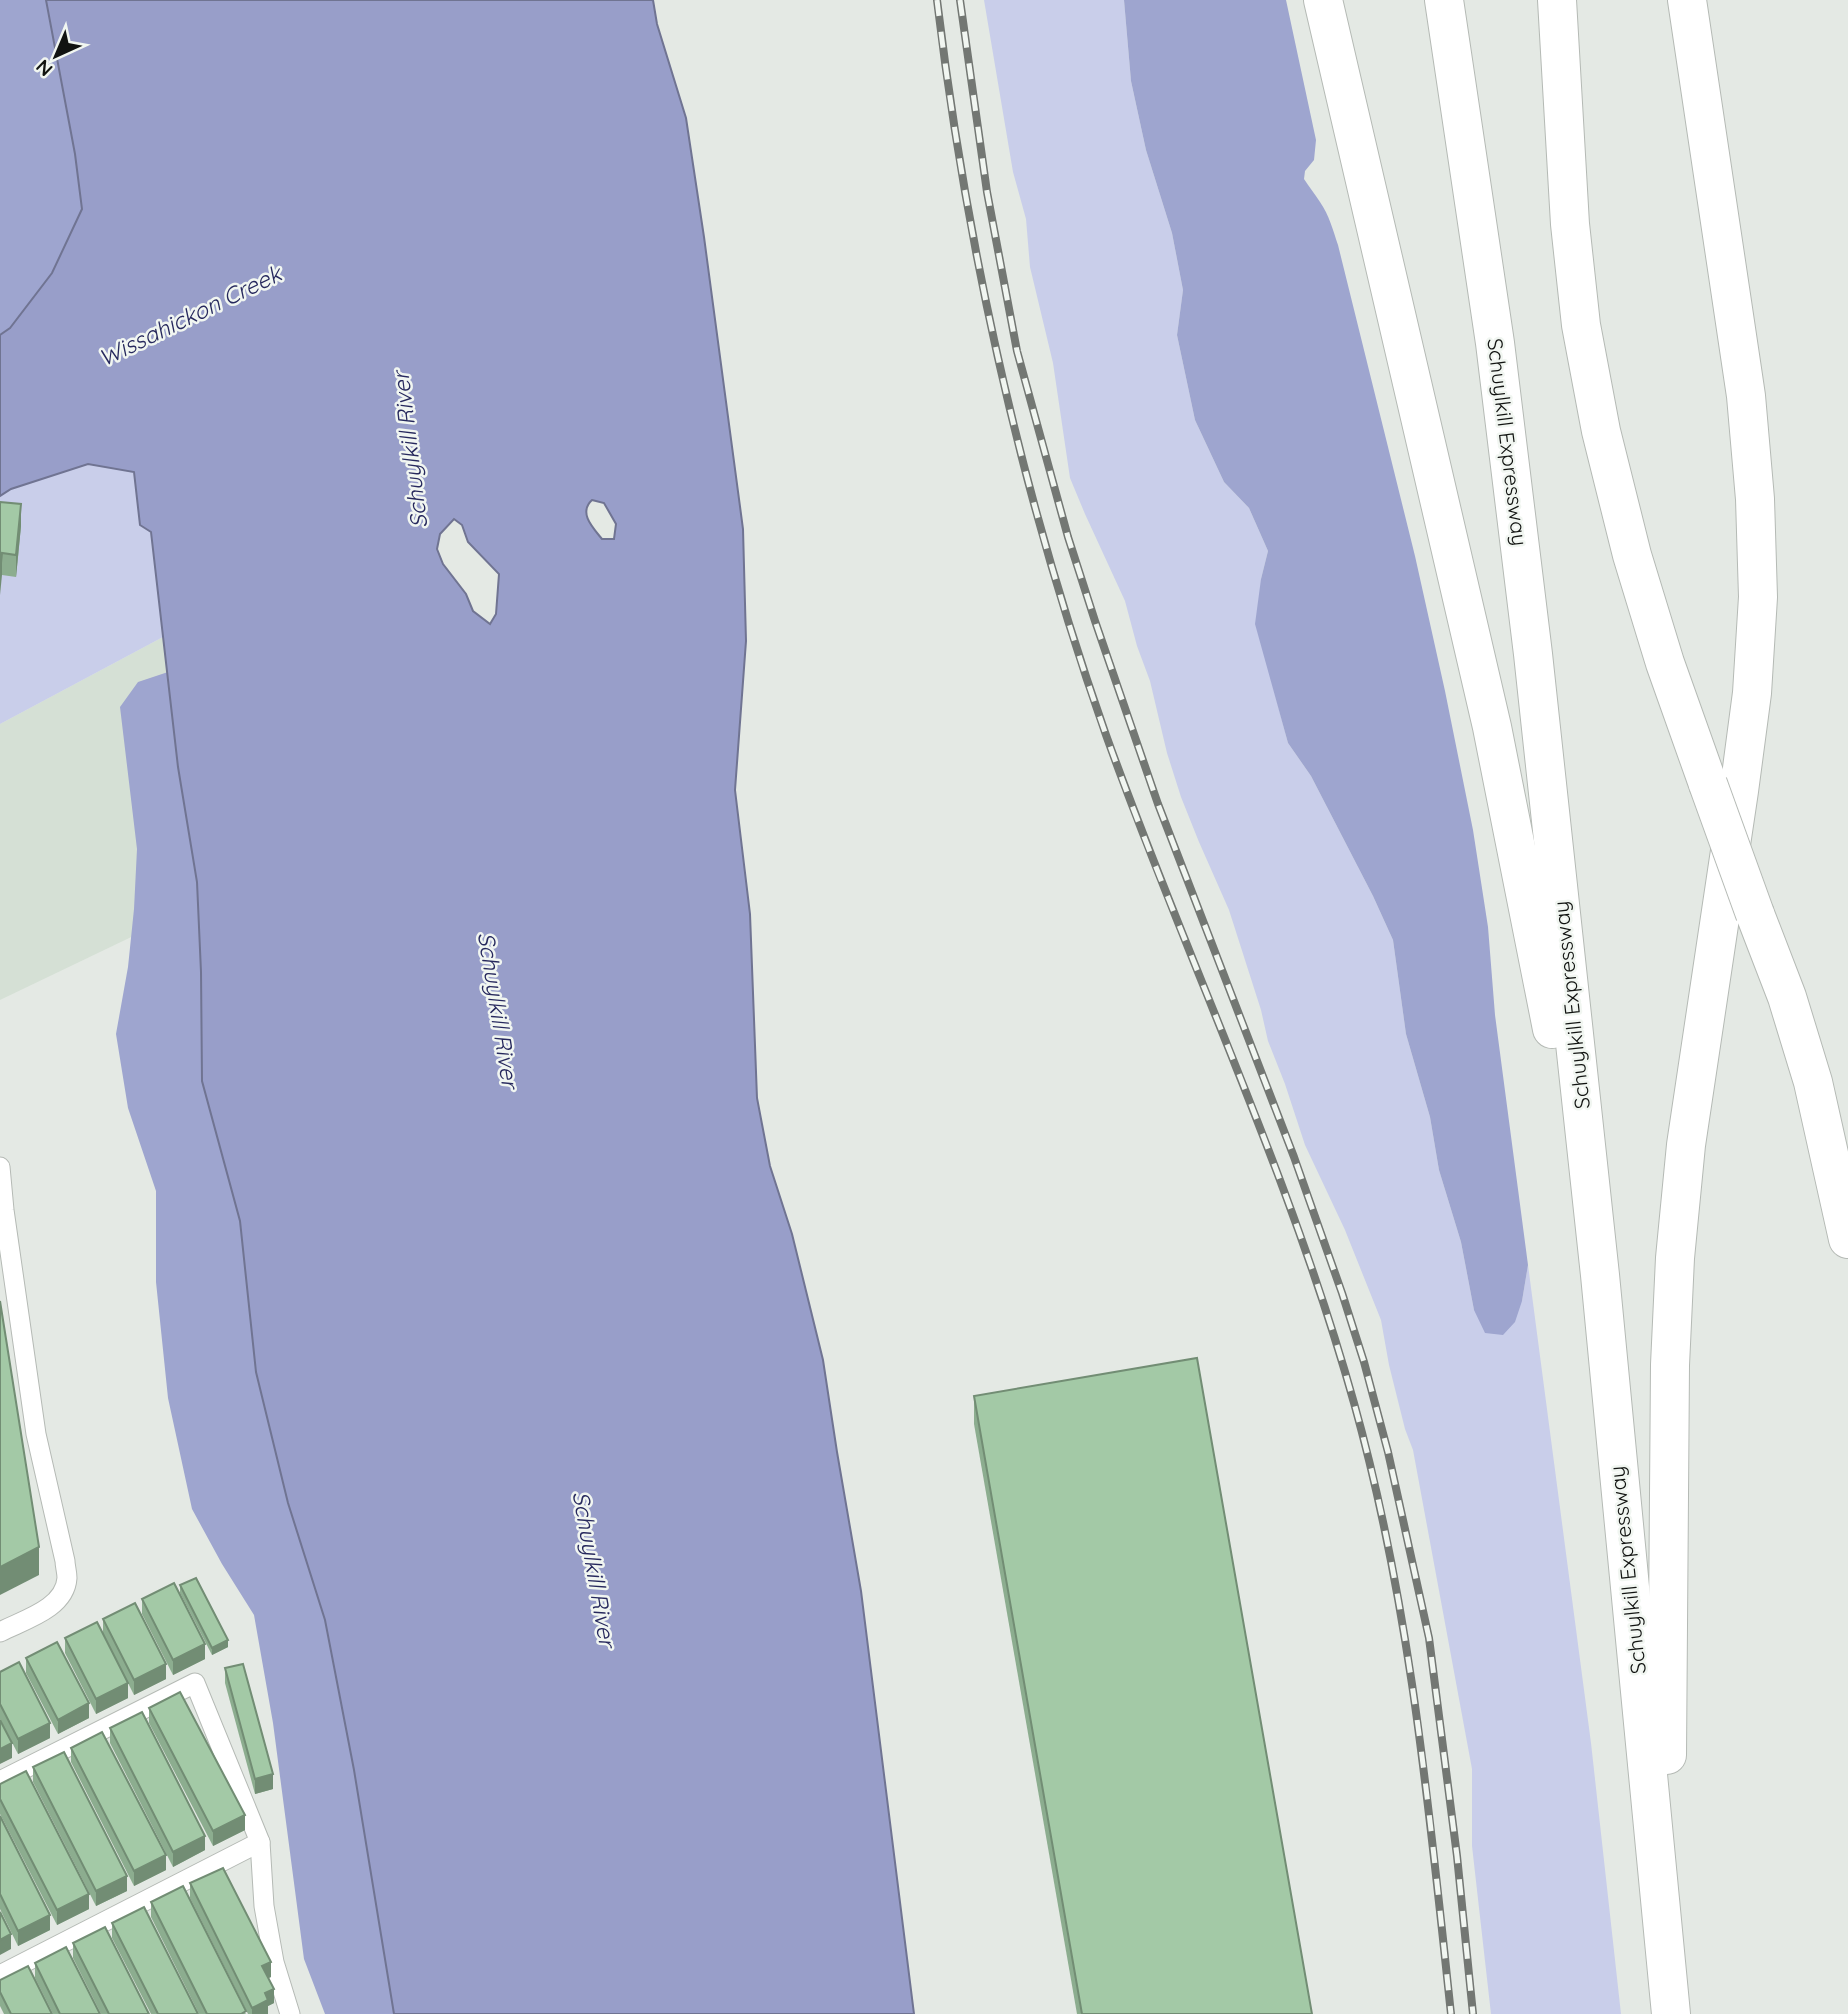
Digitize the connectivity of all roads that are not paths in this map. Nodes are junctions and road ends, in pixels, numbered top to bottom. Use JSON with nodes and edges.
{"nodes":[{"id":1,"x":1323,"y":0,"type":"edge"},
{"id":2,"x":1444,"y":0,"type":"edge"},
{"id":3,"x":1557,"y":0,"type":"edge"},
{"id":4,"x":1687,"y":0,"type":"edge"},
{"id":5,"x":0,"y":1167,"type":"edge"},
{"id":6,"x":1848,"y":1239,"type":"edge"},
{"id":7,"x":1600,"y":1275,"type":"junction"},
{"id":8,"x":0,"y":1632,"type":"edge"},
{"id":9,"x":0,"y":1781,"type":"edge"},
{"id":10,"x":260,"y":1842,"type":"junction"},
{"id":11,"x":1666,"y":1963,"type":"junction"},
{"id":12,"x":0,"y":1975,"type":"edge"},
{"id":13,"x":290,"y":2014,"type":"edge"},
{"id":14,"x":1671,"y":2014,"type":"edge"}],
"edges":[{"from":1,"to":7,"type":"highway"},
{"from":2,"to":7,"type":"highway","name":"Schuylkill Expressway"},
{"from":3,"to":6,"type":"highway","bridge":true},
{"from":4,"to":11,"type":"highway"},
{"from":5,"to":8,"type":"lane"},
{"from":7,"to":11,"type":"highway","name":"Schuylkill Expressway"},
{"from":9,"to":10,"type":"lane"},
{"from":10,"to":12,"type":"lane"},
{"from":10,"to":13,"type":"lane"},
{"from":11,"to":14,"type":"highway","name":"Schuylkill Expressway"}]}
